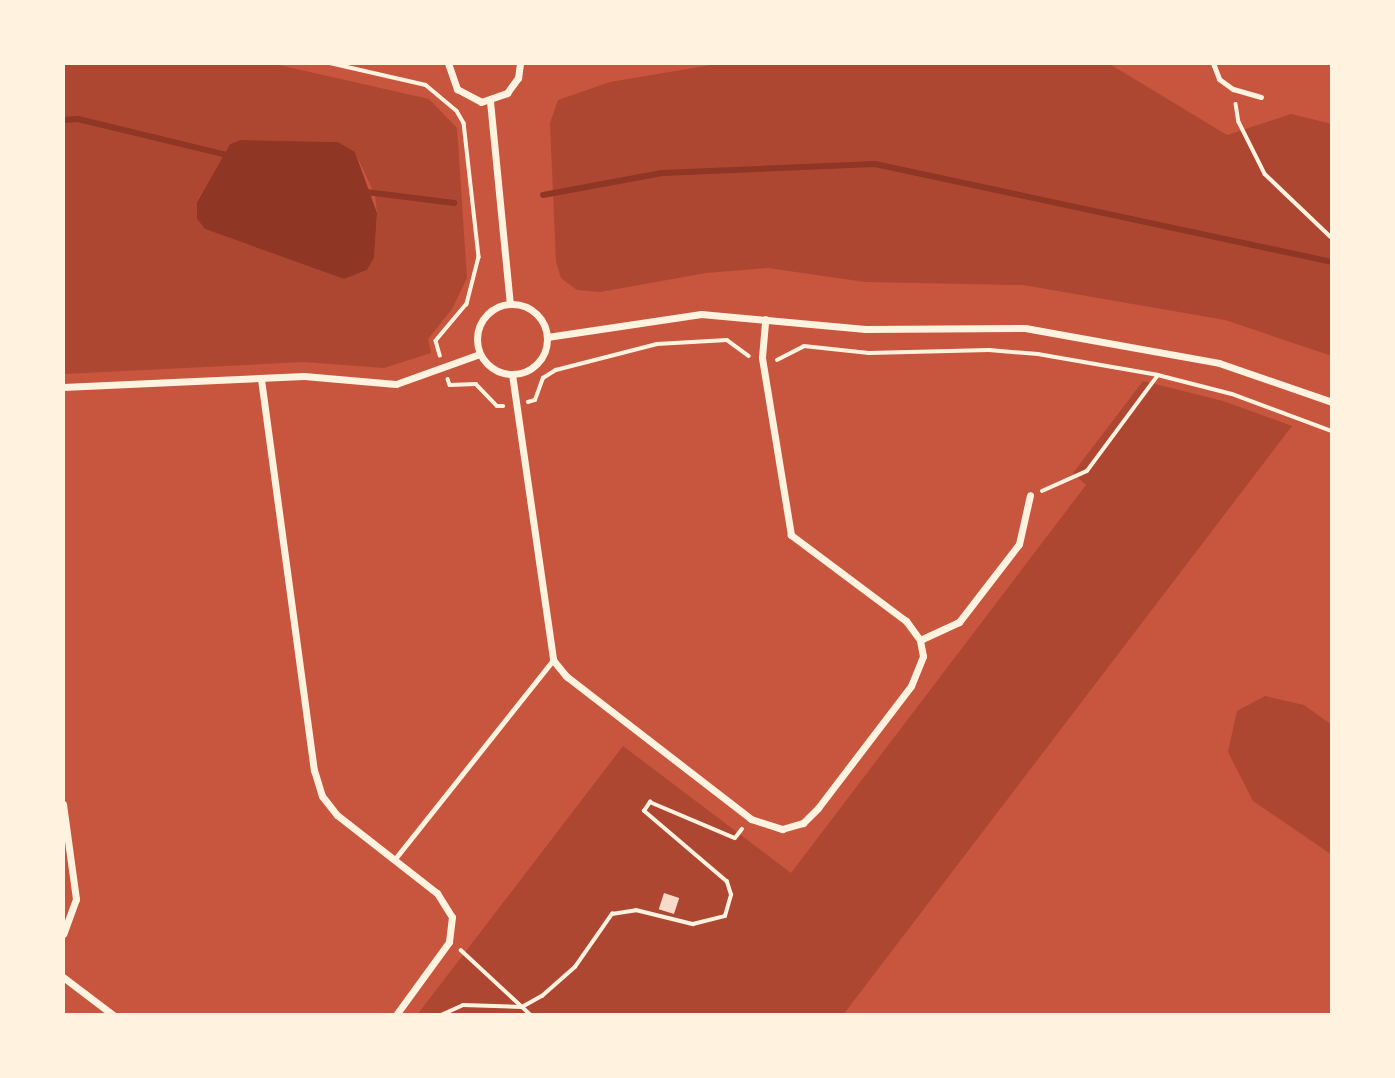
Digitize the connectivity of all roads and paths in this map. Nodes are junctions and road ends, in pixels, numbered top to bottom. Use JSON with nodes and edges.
{"nodes":[{"id":1,"x":330,"y":63,"type":"edge"},
{"id":2,"x":448,"y":63,"type":"edge"},
{"id":3,"x":520,"y":63,"type":"edge"},
{"id":4,"x":1213,"y":63,"type":"edge"},
{"id":5,"x":1233,"y":89,"type":"junction"},
{"id":6,"x":1261,"y":97,"type":"dead end"},
{"id":7,"x":490,"y":101,"type":"junction"},
{"id":8,"x":1332,"y":238,"type":"edge"},
{"id":9,"x":510,"y":304,"type":"junction"},
{"id":10,"x":765,"y":319,"type":"junction"},
{"id":11,"x":547,"y":337,"type":"junction"},
{"id":12,"x":480,"y":354,"type":"junction"},
{"id":13,"x":762,"y":357,"type":"junction"},
{"id":14,"x":444,"y":367,"type":"junction"},
{"id":15,"x":512,"y":374,"type":"junction"},
{"id":16,"x":1157,"y":375,"type":"junction"},
{"id":17,"x":261,"y":379,"type":"junction"},
{"id":18,"x":63,"y":387,"type":"edge"},
{"id":19,"x":1332,"y":402,"type":"edge"},
{"id":20,"x":517,"y":404,"type":"junction"},
{"id":21,"x":1332,"y":431,"type":"edge"},
{"id":22,"x":1030,"y":495,"type":"joint"},
{"id":23,"x":920,"y":640,"type":"junction"},
{"id":24,"x":553,"y":660,"type":"junction"},
{"id":25,"x":63,"y":804,"type":"edge"},
{"id":26,"x":751,"y":818,"type":"junction"},
{"id":27,"x":394,"y":860,"type":"junction"},
{"id":28,"x":63,"y":934,"type":"edge"},
{"id":29,"x":449,"y":942,"type":"junction"},
{"id":30,"x":63,"y":977,"type":"edge"},
{"id":31,"x":522,"y":1007,"type":"junction"},
{"id":32,"x":113,"y":1015,"type":"edge"},
{"id":33,"x":396,"y":1015,"type":"edge"},
{"id":34,"x":441,"y":1015,"type":"edge"},
{"id":35,"x":531,"y":1015,"type":"edge"}],
"edges":[{"from":1,"to":14,"type":"path"},
{"from":2,"to":7,"type":"street"},
{"from":3,"to":7,"type":"street"},
{"from":4,"to":5,"type":"lane"},
{"from":5,"to":6,"type":"lane"},
{"from":5,"to":8,"type":"path"},
{"from":7,"to":9,"type":"street"},
{"from":9,"to":11,"type":"street"},
{"from":9,"to":12,"type":"street"},
{"from":10,"to":11,"type":"street"},
{"from":10,"to":13,"type":"street"},
{"from":10,"to":19,"type":"street"},
{"from":11,"to":15,"type":"street"},
{"from":12,"to":14,"type":"street"},
{"from":12,"to":15,"type":"street"},
{"from":13,"to":16,"type":"path"},
{"from":13,"to":20,"type":"path"},
{"from":13,"to":23,"type":"street"},
{"from":14,"to":17,"type":"street"},
{"from":14,"to":20,"type":"path"},
{"from":15,"to":20,"type":"street"},
{"from":16,"to":21,"type":"path"},
{"from":16,"to":22,"type":"path"},
{"from":17,"to":18,"type":"street"},
{"from":17,"to":27,"type":"street"},
{"from":20,"to":24,"type":"street"},
{"from":22,"to":23,"type":"street"},
{"from":23,"to":26,"type":"street"},
{"from":24,"to":26,"type":"street"},
{"from":24,"to":27,"type":"lane"},
{"from":25,"to":28,"type":"street"},
{"from":26,"to":31,"type":"path"},
{"from":27,"to":29,"type":"street"},
{"from":29,"to":31,"type":"path"},
{"from":29,"to":33,"type":"street"},
{"from":30,"to":32,"type":"street"},
{"from":31,"to":34,"type":"path"},
{"from":31,"to":35,"type":"path"}]}
